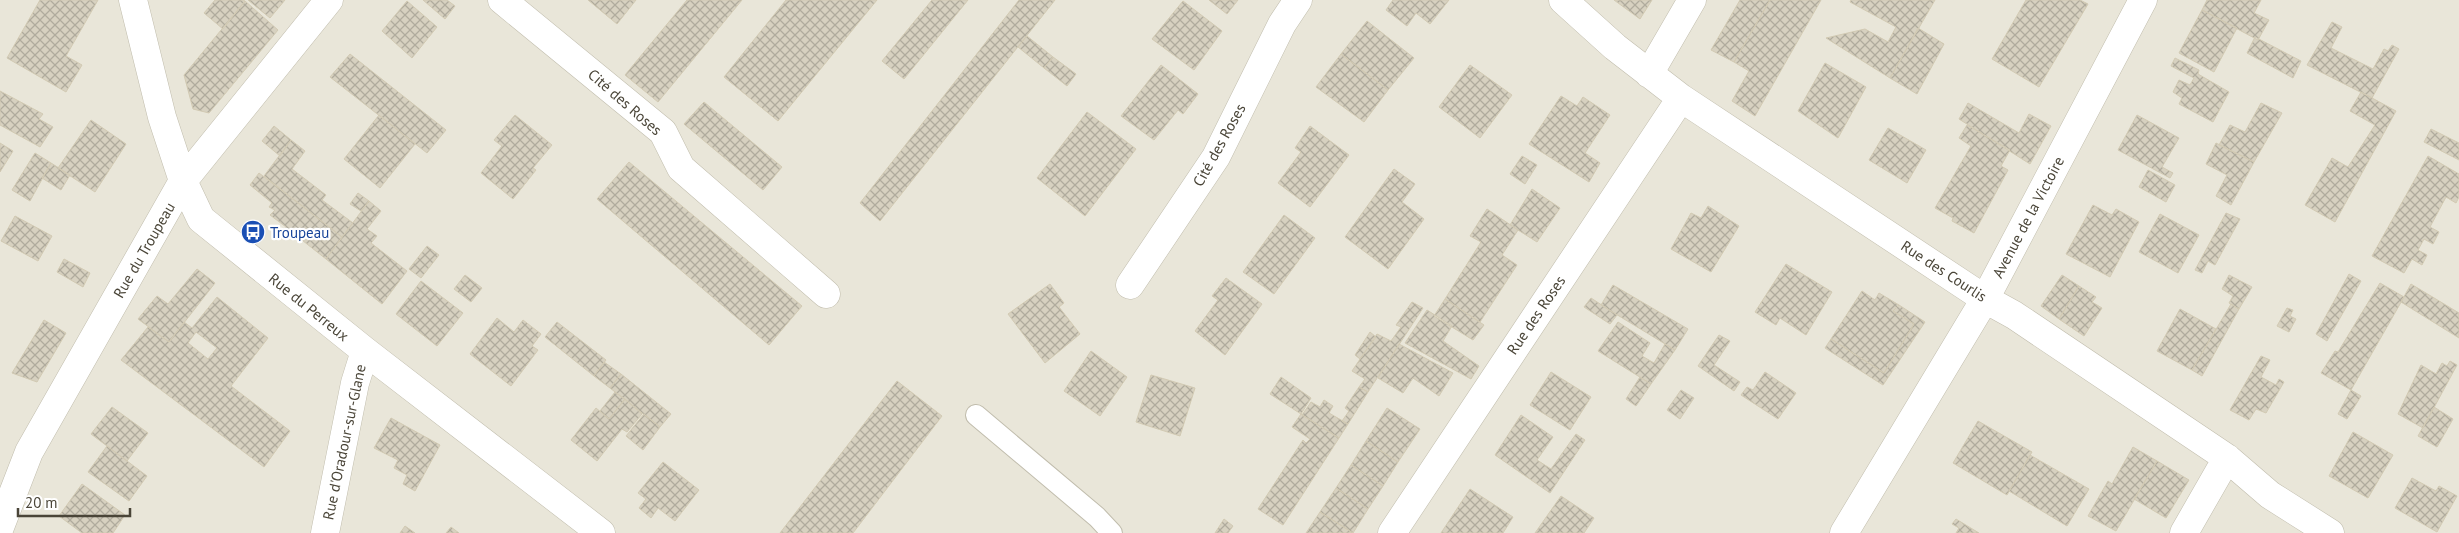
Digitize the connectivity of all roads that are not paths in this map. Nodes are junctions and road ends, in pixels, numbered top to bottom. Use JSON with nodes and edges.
{"nodes":[{"id":1,"x":133,"y":0,"type":"edge"},
{"id":2,"x":329,"y":0,"type":"edge"},
{"id":3,"x":502,"y":0,"type":"edge"},
{"id":4,"x":1298,"y":0,"type":"edge"},
{"id":5,"x":1563,"y":0,"type":"edge"},
{"id":6,"x":1692,"y":0,"type":"edge"},
{"id":7,"x":2143,"y":0,"type":"edge"},
{"id":8,"x":1649,"y":74,"type":"junction"},
{"id":9,"x":1681,"y":98,"type":"junction"},
{"id":10,"x":183,"y":181,"type":"junction"},
{"id":11,"x":1130,"y":285,"type":"dead end"},
{"id":12,"x":826,"y":294,"type":"dead end"},
{"id":13,"x":1985,"y":299,"type":"junction"},
{"id":14,"x":364,"y":351,"type":"junction"},
{"id":15,"x":976,"y":416,"type":"dead end"},
{"id":16,"x":2227,"y":458,"type":"junction"},
{"id":17,"x":0,"y":527,"type":"edge"},
{"id":18,"x":325,"y":533,"type":"edge"},
{"id":19,"x":601,"y":533,"type":"edge"},
{"id":20,"x":1112,"y":533,"type":"edge"},
{"id":21,"x":1392,"y":533,"type":"edge"},
{"id":22,"x":1844,"y":533,"type":"edge"},
{"id":23,"x":2184,"y":533,"type":"edge"},
{"id":24,"x":2330,"y":533,"type":"edge"}],
"edges":[{"from":1,"to":10,"type":"street","name":"Rue du Perreux"},
{"from":2,"to":10,"type":"street","name":"Rue du Troupeau"},
{"from":3,"to":12,"type":"street","name":"Cité des Roses"},
{"from":4,"to":11,"type":"street","name":"Cité des Roses"},
{"from":5,"to":8,"type":"street","name":"Rue des Courlis"},
{"from":6,"to":8,"type":"street"},
{"from":7,"to":13,"type":"street","name":"Avenue de la Victoire"},
{"from":8,"to":9,"type":"street","name":"Rue des Courlis"},
{"from":9,"to":13,"type":"street","name":"Rue des Courlis"},
{"from":9,"to":21,"type":"street","name":"Rue des Roses"},
{"from":10,"to":14,"type":"street","name":"Rue du Perreux"},
{"from":10,"to":17,"type":"street","name":"Rue du Troupeau"},
{"from":13,"to":16,"type":"street","name":"Rue des Courlis"},
{"from":13,"to":22,"type":"street","name":"Avenue de la Victoire"},
{"from":14,"to":18,"type":"street","name":"Rue d'Oradour-sur-Glane"},
{"from":14,"to":19,"type":"street","name":"Rue du Perreux"},
{"from":15,"to":20,"type":"lane"},
{"from":16,"to":23,"type":"street"},
{"from":16,"to":24,"type":"street","name":"Rue des Courlis"}]}
